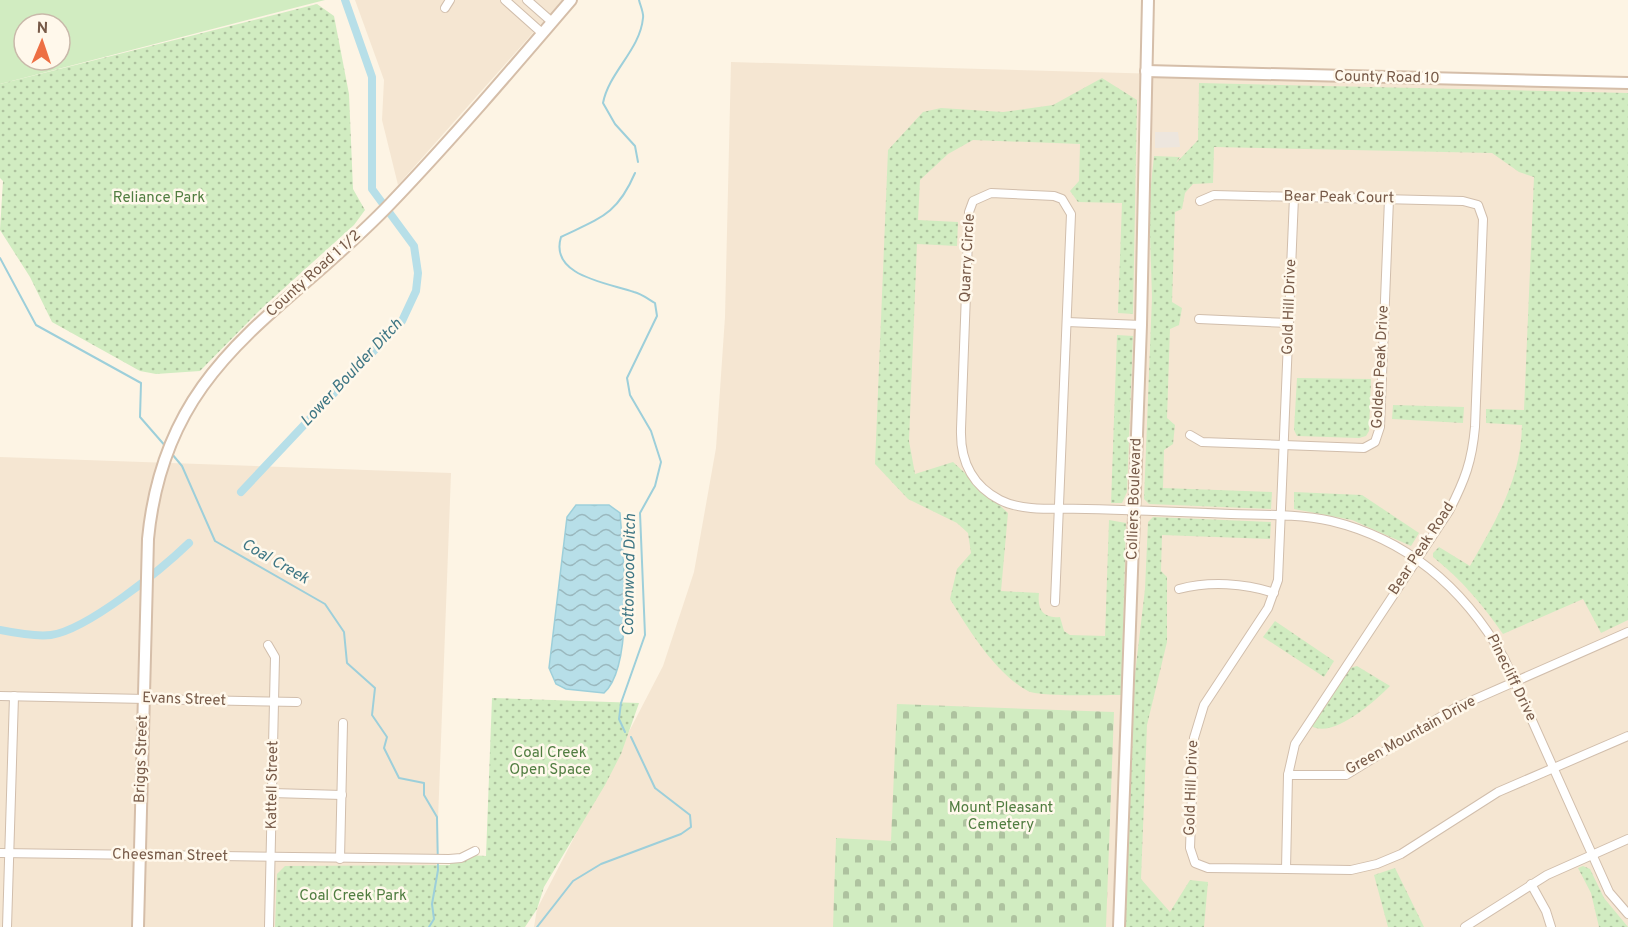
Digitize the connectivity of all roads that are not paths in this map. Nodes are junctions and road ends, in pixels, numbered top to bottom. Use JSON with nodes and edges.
{"nodes":[{"id":1,"x":450,"y":0,"type":"edge"},
{"id":2,"x":505,"y":0,"type":"edge"},
{"id":3,"x":528,"y":0,"type":"edge"},
{"id":4,"x":571,"y":0,"type":"edge"},
{"id":5,"x":1148,"y":0,"type":"edge"},
{"id":6,"x":445,"y":8,"type":"dead end"},
{"id":7,"x":552,"y":22,"type":"junction"},
{"id":8,"x":542,"y":33,"type":"junction"},
{"id":9,"x":1146,"y":71,"type":"junction"},
{"id":10,"x":1628,"y":83,"type":"edge"},
{"id":11,"x":1294,"y":197,"type":"junction"},
{"id":12,"x":1389,"y":199,"type":"junction"},
{"id":13,"x":1200,"y":201,"type":"dead end"},
{"id":14,"x":1478,"y":205,"type":"joint"},
{"id":15,"x":1199,"y":319,"type":"dead end"},
{"id":16,"x":1067,"y":322,"type":"junction"},
{"id":17,"x":1289,"y":322,"type":"junction"},
{"id":18,"x":1141,"y":325,"type":"junction"},
{"id":19,"x":1190,"y":435,"type":"dead end"},
{"id":20,"x":1284,"y":446,"type":"junction"},
{"id":21,"x":1059,"y":508,"type":"junction"},
{"id":22,"x":1135,"y":510,"type":"junction"},
{"id":23,"x":1281,"y":516,"type":"junction"},
{"id":24,"x":1417,"y":558,"type":"junction"},
{"id":25,"x":1179,"y":589,"type":"dead end"},
{"id":26,"x":147,"y":592,"type":"joint"},
{"id":27,"x":1274,"y":593,"type":"junction"},
{"id":28,"x":1055,"y":602,"type":"dead end"},
{"id":29,"x":1628,"y":632,"type":"edge"},
{"id":30,"x":268,"y":645,"type":"dead end"},
{"id":31,"x":1515,"y":682,"type":"junction"},
{"id":32,"x":0,"y":696,"type":"edge"},
{"id":33,"x":14,"y":696,"type":"junction"},
{"id":34,"x":144,"y":698,"type":"junction"},
{"id":35,"x":275,"y":702,"type":"junction"},
{"id":36,"x":297,"y":702,"type":"dead end"},
{"id":37,"x":343,"y":723,"type":"dead end"},
{"id":38,"x":1628,"y":736,"type":"edge"},
{"id":39,"x":1553,"y":769,"type":"junction"},
{"id":40,"x":1288,"y":775,"type":"junction"},
{"id":41,"x":272,"y":793,"type":"junction"},
{"id":42,"x":342,"y":795,"type":"junction"},
{"id":43,"x":1628,"y":839,"type":"edge"},
{"id":44,"x":475,"y":852,"type":"dead end"},
{"id":45,"x":4,"y":853,"type":"edge"},
{"id":46,"x":1591,"y":855,"type":"junction"},
{"id":47,"x":140,"y":856,"type":"junction"},
{"id":48,"x":271,"y":858,"type":"junction"},
{"id":49,"x":340,"y":860,"type":"junction"},
{"id":50,"x":1286,"y":869,"type":"junction"},
{"id":51,"x":1531,"y":884,"type":"junction"},
{"id":52,"x":1628,"y":914,"type":"edge"},
{"id":53,"x":7,"y":927,"type":"edge"},
{"id":54,"x":138,"y":927,"type":"edge"},
{"id":55,"x":269,"y":927,"type":"edge"},
{"id":56,"x":1119,"y":927,"type":"edge"},
{"id":57,"x":1465,"y":927,"type":"edge"},
{"id":58,"x":1551,"y":927,"type":"edge"}],
"edges":[{"from":1,"to":6,"type":"street"},
{"from":2,"to":8,"type":"street"},
{"from":3,"to":7,"type":"street"},
{"from":4,"to":7,"type":"street","name":"County Road 1 1/2"},
{"from":5,"to":9,"type":"street","name":"Colliers Boulevard"},
{"from":7,"to":8,"type":"street","name":"County Road 1 1/2"},
{"from":8,"to":26,"type":"street","name":"County Road 1 1/2"},
{"from":9,"to":10,"type":"street","name":"County Road 10"},
{"from":9,"to":18,"type":"street","name":"Colliers Boulevard"},
{"from":11,"to":12,"type":"street","name":"Bear Peak Court"},
{"from":11,"to":13,"type":"street","name":"Bear Peak Court"},
{"from":11,"to":17,"type":"street","name":"Gold Hill Drive"},
{"from":12,"to":14,"type":"street","name":"Bear Peak Court"},
{"from":12,"to":20,"type":"street","name":"Golden Peak Drive"},
{"from":14,"to":24,"type":"street","name":"Bear Peak Road"},
{"from":15,"to":17,"type":"street"},
{"from":16,"to":18,"type":"street"},
{"from":16,"to":21,"type":"street","name":"Quarry Circle"},
{"from":16,"to":21,"type":"street","name":"Quarry Circle"},
{"from":17,"to":20,"type":"street","name":"Gold Hill Drive"},
{"from":18,"to":22,"type":"street","name":"Colliers Boulevard"},
{"from":19,"to":20,"type":"street","name":"Golden Peak Drive"},
{"from":20,"to":23,"type":"street","name":"Gold Hill Drive"},
{"from":21,"to":22,"type":"street","name":"Quarry Circle"},
{"from":21,"to":28,"type":"street"},
{"from":22,"to":23,"type":"street","name":"Pinecliff Drive"},
{"from":22,"to":56,"type":"street","name":"Colliers Boulevard"},
{"from":23,"to":24,"type":"street","name":"Pinecliff Drive"},
{"from":23,"to":27,"type":"street","name":"Gold Hill Drive"},
{"from":24,"to":31,"type":"street","name":"Pinecliff Drive"},
{"from":24,"to":40,"type":"street","name":"Bear Peak Road"},
{"from":25,"to":27,"type":"street"},
{"from":26,"to":34,"type":"street","name":"Briggs Street"},
{"from":27,"to":50,"type":"street","name":"Gold Hill Drive"},
{"from":29,"to":31,"type":"street","name":"Green Mountain Drive"},
{"from":30,"to":35,"type":"street","name":"Kattell Street"},
{"from":31,"to":39,"type":"street","name":"Pinecliff Drive"},
{"from":31,"to":40,"type":"street","name":"Green Mountain Drive"},
{"from":32,"to":33,"type":"street","name":"Evans Street"},
{"from":33,"to":34,"type":"street","name":"Evans Street"},
{"from":33,"to":45,"type":"street"},
{"from":34,"to":35,"type":"street","name":"Evans Street"},
{"from":34,"to":47,"type":"street","name":"Briggs Street"},
{"from":35,"to":36,"type":"street","name":"Evans Street"},
{"from":35,"to":41,"type":"street","name":"Kattell Street"},
{"from":37,"to":42,"type":"street"},
{"from":38,"to":39,"type":"street","name":"Gold Hill Drive"},
{"from":39,"to":46,"type":"street","name":"Pinecliff Drive"},
{"from":39,"to":50,"type":"street","name":"Gold Hill Drive"},
{"from":40,"to":50,"type":"street","name":"Bear Peak Road"},
{"from":41,"to":42,"type":"street"},
{"from":41,"to":48,"type":"street","name":"Kattell Street"},
{"from":42,"to":49,"type":"street"},
{"from":43,"to":46,"type":"street"},
{"from":44,"to":49,"type":"street","name":"Cheesman Street"},
{"from":45,"to":47,"type":"street","name":"Cheesman Street"},
{"from":45,"to":53,"type":"street"},
{"from":46,"to":51,"type":"street"},
{"from":46,"to":52,"type":"street","name":"Pinecliff Drive"},
{"from":47,"to":48,"type":"street","name":"Cheesman Street"},
{"from":47,"to":54,"type":"street","name":"Briggs Street"},
{"from":48,"to":49,"type":"street","name":"Cheesman Street"},
{"from":48,"to":55,"type":"street","name":"Kattell Street"},
{"from":51,"to":57,"type":"street"},
{"from":51,"to":58,"type":"street"}]}
